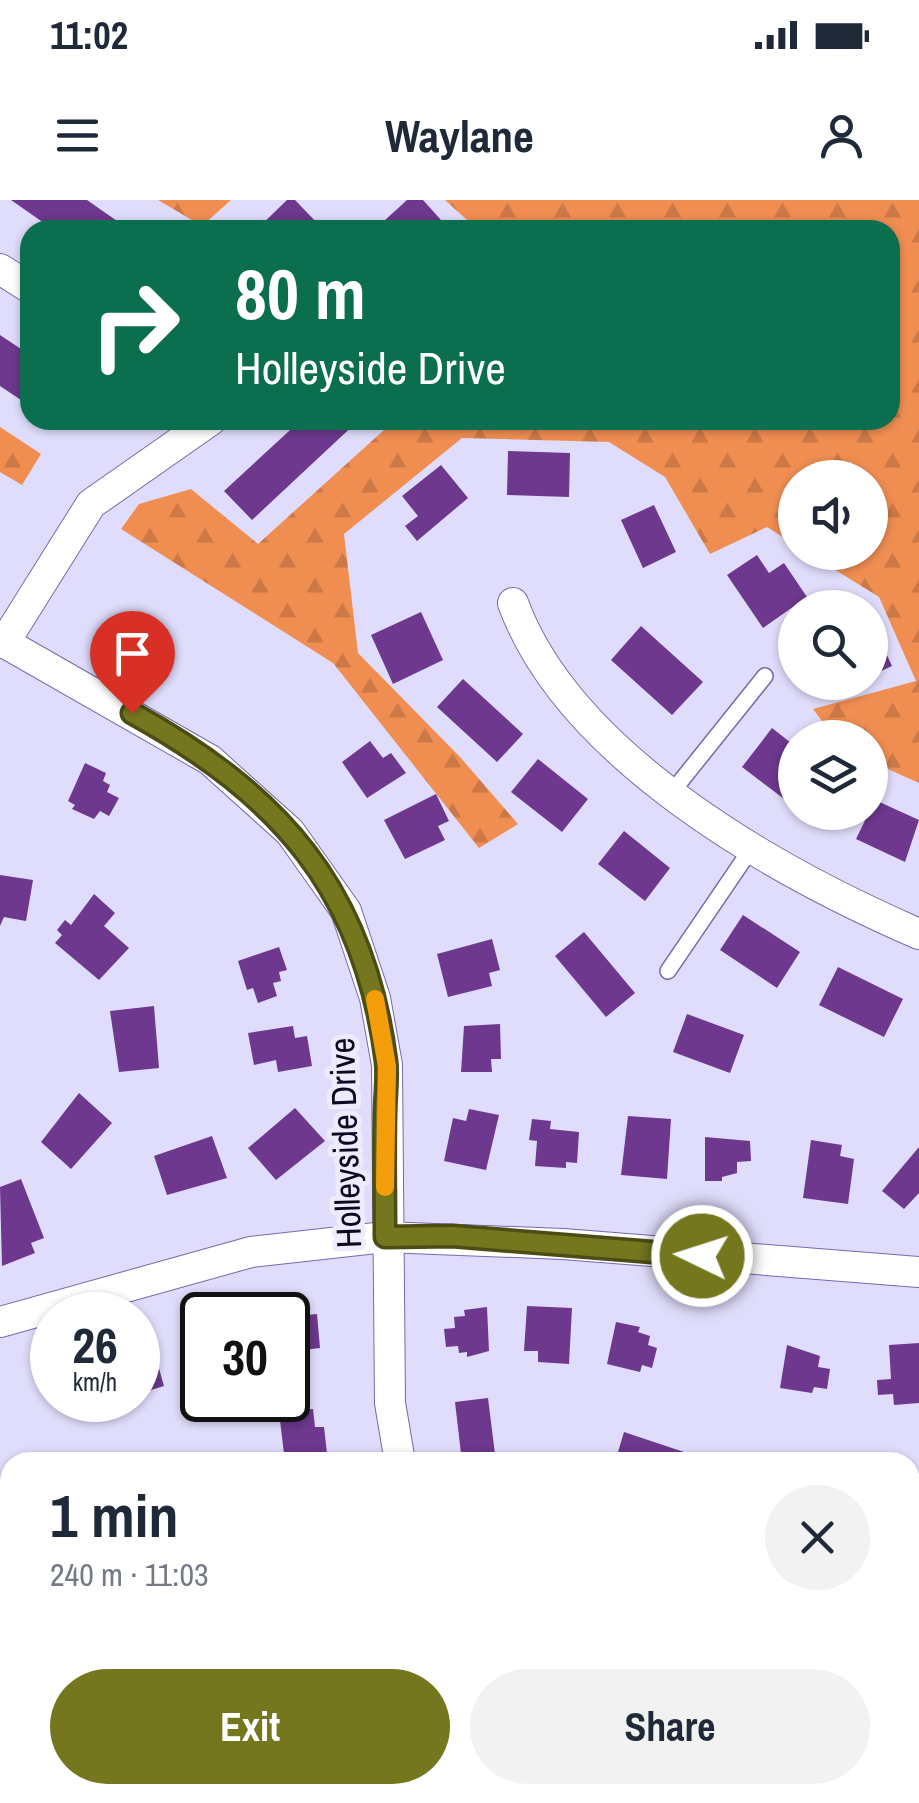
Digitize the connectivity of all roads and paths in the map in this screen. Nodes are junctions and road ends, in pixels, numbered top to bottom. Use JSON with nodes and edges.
{"nodes":[{"id":1,"x":196,"y":430,"type":"edge"},
{"id":2,"x":513,"y":603,"type":"dead end"},
{"id":3,"x":2,"y":641,"type":"edge"},
{"id":4,"x":765,"y":676,"type":"dead end"},
{"id":5,"x":672,"y":792,"type":"junction"},
{"id":6,"x":751,"y":849,"type":"junction"},
{"id":7,"x":919,"y":934,"type":"edge"},
{"id":8,"x":668,"y":972,"type":"dead end"},
{"id":9,"x":385,"y":1237,"type":"junction"},
{"id":10,"x":919,"y":1272,"type":"edge"},
{"id":11,"x":0,"y":1322,"type":"edge"},
{"id":12,"x":398,"y":1452,"type":"edge"}],
"edges":[{"from":1,"to":3,"type":"street"},
{"from":2,"to":5,"type":"street"},
{"from":3,"to":9,"type":"street","name":"Holleyside Drive"},
{"from":4,"to":5,"type":"lane"},
{"from":5,"to":6,"type":"street"},
{"from":6,"to":7,"type":"street"},
{"from":6,"to":8,"type":"lane"},
{"from":9,"to":10,"type":"street"},
{"from":9,"to":11,"type":"street"},
{"from":9,"to":12,"type":"street","name":"Holleyside Drive"}]}
